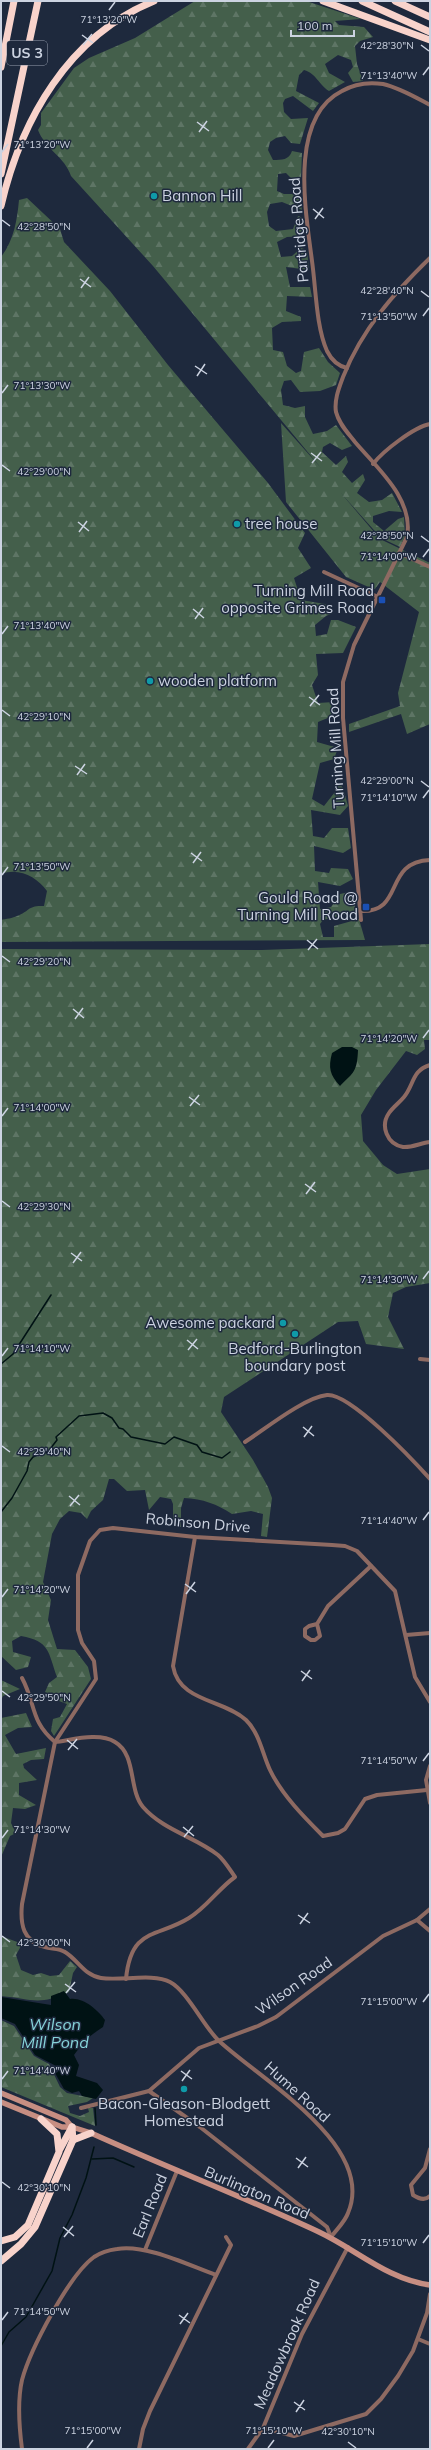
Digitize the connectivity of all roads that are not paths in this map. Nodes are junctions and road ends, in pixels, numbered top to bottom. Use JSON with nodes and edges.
{"nodes":[{"id":1,"x":14,"y":1,"type":"edge"},
{"id":2,"x":38,"y":1,"type":"edge"},
{"id":3,"x":154,"y":1,"type":"edge"},
{"id":4,"x":323,"y":1,"type":"edge"},
{"id":5,"x":362,"y":1,"type":"edge"},
{"id":6,"x":395,"y":1,"type":"edge"},
{"id":7,"x":401,"y":3,"type":"edge"},
{"id":8,"x":430,"y":17,"type":"edge"},
{"id":9,"x":430,"y":32,"type":"edge"},
{"id":10,"x":430,"y":40,"type":"edge"},
{"id":11,"x":1,"y":67,"type":"edge"},
{"id":12,"x":430,"y":105,"type":"edge"},
{"id":13,"x":1,"y":174,"type":"edge"},
{"id":14,"x":1,"y":206,"type":"edge"},
{"id":15,"x":430,"y":258,"type":"edge"},
{"id":16,"x":347,"y":368,"type":"junction"},
{"id":17,"x":430,"y":424,"type":"edge"},
{"id":18,"x":373,"y":464,"type":"junction"},
{"id":19,"x":399,"y":553,"type":"junction"},
{"id":20,"x":430,"y":567,"type":"edge"},
{"id":21,"x":324,"y":572,"type":"dead end"},
{"id":22,"x":378,"y":596,"type":"junction"},
{"id":23,"x":430,"y":860,"type":"edge"},
{"id":24,"x":360,"y":911,"type":"junction"},
{"id":25,"x":361,"y":920,"type":"dead end"},
{"id":26,"x":430,"y":1065,"type":"edge"},
{"id":27,"x":430,"y":1142,"type":"edge"},
{"id":28,"x":420,"y":1359,"type":"dead end"},
{"id":29,"x":430,"y":1360,"type":"edge"},
{"id":30,"x":245,"y":1442,"type":"dead end"},
{"id":31,"x":429,"y":1476,"type":"edge"},
{"id":32,"x":195,"y":1537,"type":"junction"},
{"id":33,"x":371,"y":1566,"type":"junction"},
{"id":34,"x":317,"y":1624,"type":"junction"},
{"id":35,"x":430,"y":1633,"type":"edge"},
{"id":36,"x":406,"y":1635,"type":"junction"},
{"id":37,"x":22,"y":1678,"type":"dead end"},
{"id":38,"x":430,"y":1702,"type":"edge"},
{"id":39,"x":55,"y":1742,"type":"junction"},
{"id":40,"x":430,"y":1766,"type":"edge"},
{"id":41,"x":427,"y":1790,"type":"junction"},
{"id":42,"x":430,"y":1803,"type":"edge"},
{"id":43,"x":430,"y":1909,"type":"edge"},
{"id":44,"x":417,"y":1920,"type":"junction"},
{"id":45,"x":430,"y":1931,"type":"edge"},
{"id":46,"x":126,"y":1979,"type":"junction"},
{"id":47,"x":218,"y":2040,"type":"junction"},
{"id":48,"x":149,"y":2091,"type":"junction"},
{"id":49,"x":1,"y":2093,"type":"edge"},
{"id":50,"x":1,"y":2102,"type":"edge"},
{"id":51,"x":81,"y":2108,"type":"dead end"},
{"id":52,"x":41,"y":2119,"type":"junction"},
{"id":53,"x":72,"y":2126,"type":"junction"},
{"id":54,"x":90,"y":2134,"type":"junction"},
{"id":55,"x":73,"y":2140,"type":"junction"},
{"id":56,"x":430,"y":2149,"type":"edge"},
{"id":57,"x":59,"y":2152,"type":"junction"},
{"id":58,"x":425,"y":2168,"type":"junction"},
{"id":59,"x":430,"y":2170,"type":"edge"},
{"id":60,"x":177,"y":2172,"type":"junction"},
{"id":61,"x":430,"y":2196,"type":"edge"},
{"id":62,"x":226,"y":2237,"type":"dead end"},
{"id":63,"x":330,"y":2238,"type":"junction"},
{"id":64,"x":1,"y":2241,"type":"edge"},
{"id":65,"x":348,"y":2247,"type":"junction"},
{"id":66,"x":144,"y":2250,"type":"junction"},
{"id":67,"x":1,"y":2261,"type":"edge"},
{"id":68,"x":216,"y":2275,"type":"junction"},
{"id":69,"x":430,"y":2285,"type":"edge"},
{"id":70,"x":430,"y":2294,"type":"edge"},
{"id":71,"x":418,"y":2339,"type":"junction"},
{"id":72,"x":430,"y":2344,"type":"edge"},
{"id":73,"x":263,"y":2428,"type":"junction"},
{"id":74,"x":22,"y":2449,"type":"edge"},
{"id":75,"x":139,"y":2449,"type":"edge"},
{"id":76,"x":248,"y":2449,"type":"edge"}],
"edges":[{"from":1,"to":11,"type":"highway"},
{"from":2,"to":13,"type":"highway","number":"US 3"},
{"from":3,"to":14,"type":"highway"},
{"from":4,"to":10,"type":"highway"},
{"from":5,"to":9,"type":"highway"},
{"from":6,"to":7,"type":"highway"},
{"from":7,"to":8,"type":"highway"},
{"from":12,"to":16,"type":"street","name":"Partridge Road"},
{"from":15,"to":16,"type":"street","name":"Turning Mill Road"},
{"from":16,"to":18,"type":"street","name":"Turning Mill Road"},
{"from":17,"to":18,"type":"street"},
{"from":18,"to":19,"type":"street","name":"Turning Mill Road"},
{"from":19,"to":20,"type":"street"},
{"from":19,"to":22,"type":"street","name":"Turning Mill Road"},
{"from":21,"to":22,"type":"street"},
{"from":22,"to":24,"type":"street","name":"Turning Mill Road"},
{"from":23,"to":24,"type":"street"},
{"from":24,"to":25,"type":"street","name":"Turning Mill Road"},
{"from":26,"to":27,"type":"street"},
{"from":28,"to":29,"type":"street"},
{"from":30,"to":31,"type":"street"},
{"from":32,"to":33,"type":"street","name":"Robinson Drive"},
{"from":32,"to":39,"type":"street","name":"Robinson Drive"},
{"from":32,"to":41,"type":"street"},
{"from":33,"to":34,"type":"street"},
{"from":33,"to":36,"type":"street","name":"Robinson Drive"},
{"from":34,"to":34,"type":"street"},
{"from":35,"to":36,"type":"street"},
{"from":36,"to":38,"type":"street","name":"Robinson Drive"},
{"from":37,"to":39,"type":"street"},
{"from":39,"to":46,"type":"street","name":"Hume Road"},
{"from":39,"to":46,"type":"street"},
{"from":40,"to":41,"type":"street"},
{"from":41,"to":42,"type":"street"},
{"from":43,"to":44,"type":"street"},
{"from":44,"to":45,"type":"street"},
{"from":44,"to":47,"type":"street","name":"Wilson Road"},
{"from":46,"to":47,"type":"street","name":"Hume Road"},
{"from":47,"to":48,"type":"street","name":"Wilson Road"},
{"from":47,"to":63,"type":"street","name":"Hume Road"},
{"from":48,"to":51,"type":"street"},
{"from":48,"to":63,"type":"street"},
{"from":49,"to":53,"type":"main road","name":"Burlington Road"},
{"from":50,"to":52,"type":"main road","name":"Burlington Road"},
{"from":52,"to":53,"type":"main road","name":"Burlington Road"},
{"from":52,"to":57,"type":"highway"},
{"from":53,"to":54,"type":"main road","name":"Burlington Road"},
{"from":53,"to":55,"type":"highway"},
{"from":53,"to":57,"type":"highway"},
{"from":54,"to":55,"type":"highway"},
{"from":54,"to":60,"type":"main road","name":"Burlington Road"},
{"from":55,"to":67,"type":"highway"},
{"from":56,"to":58,"type":"street"},
{"from":57,"to":64,"type":"highway"},
{"from":58,"to":59,"type":"street"},
{"from":58,"to":61,"type":"street"},
{"from":60,"to":63,"type":"main road","name":"Burlington Road"},
{"from":60,"to":66,"type":"street","name":"Earl Road"},
{"from":62,"to":68,"type":"street"},
{"from":63,"to":65,"type":"main road","name":"Burlington Road"},
{"from":65,"to":69,"type":"main road","name":"Burlington Road"},
{"from":65,"to":73,"type":"street","name":"Meadowbrook Road"},
{"from":66,"to":68,"type":"street"},
{"from":66,"to":74,"type":"street"},
{"from":68,"to":75,"type":"street"},
{"from":70,"to":71,"type":"street"},
{"from":71,"to":72,"type":"street"},
{"from":71,"to":73,"type":"street"},
{"from":73,"to":76,"type":"street","name":"Meadowbrook Road"}]}
